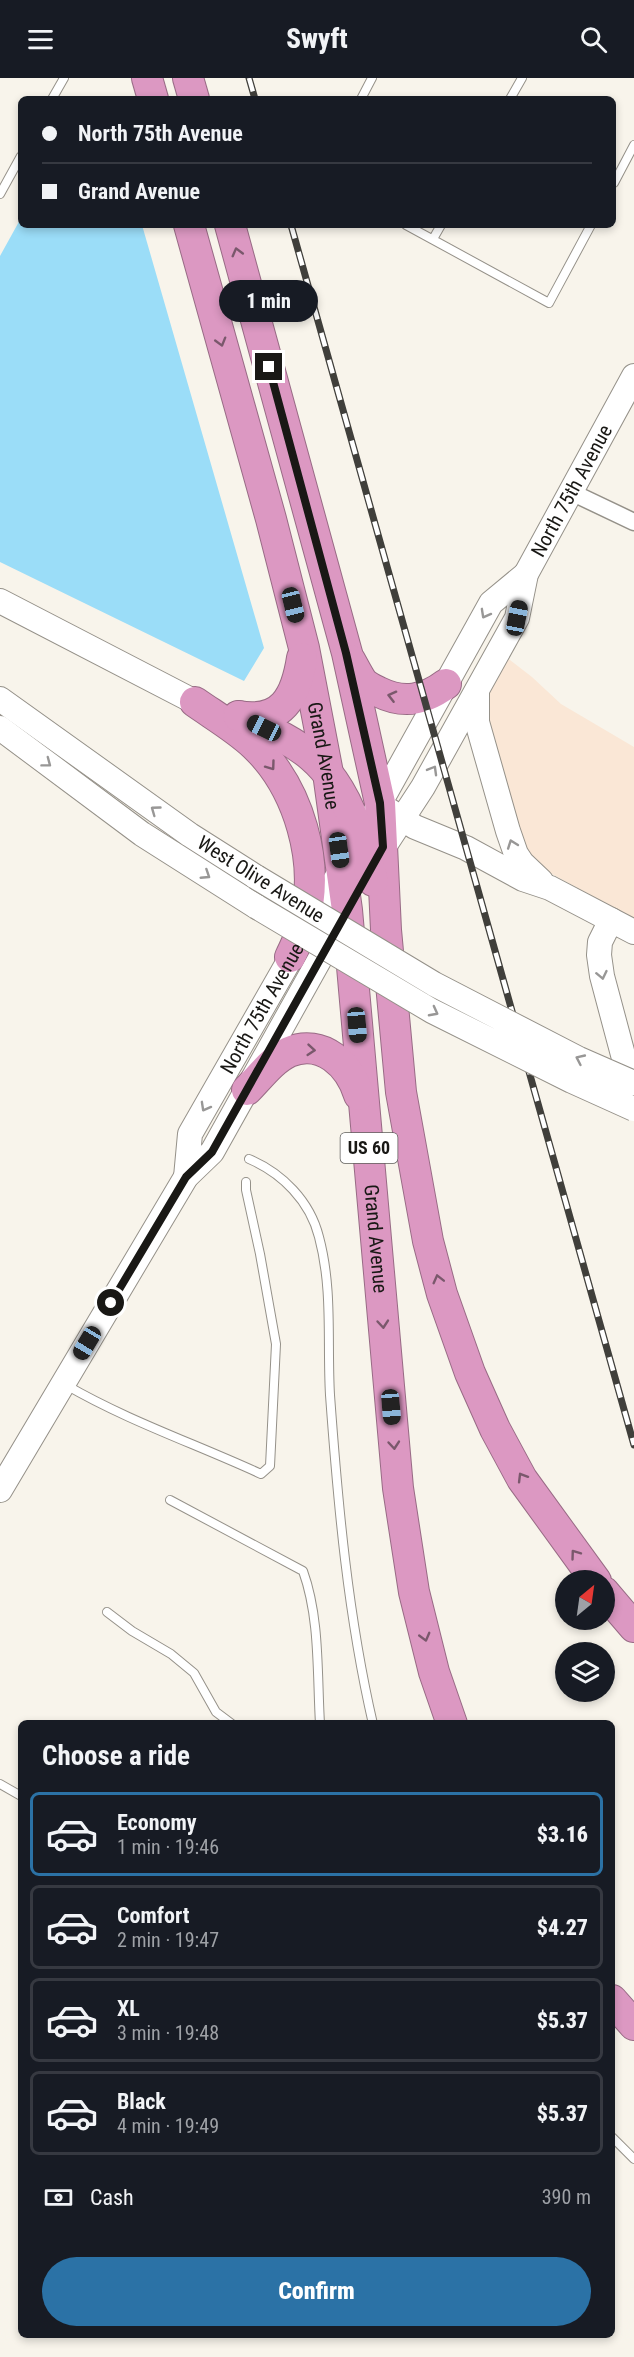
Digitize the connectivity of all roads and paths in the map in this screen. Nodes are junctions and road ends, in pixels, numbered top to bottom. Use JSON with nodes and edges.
{"nodes":[{"id":1,"x":64,"y":78,"type":"edge"},
{"id":2,"x":147,"y":78,"type":"edge"},
{"id":3,"x":188,"y":78,"type":"edge"},
{"id":4,"x":372,"y":78,"type":"edge"},
{"id":5,"x":522,"y":78,"type":"edge"},
{"id":6,"x":54,"y":96,"type":"edge"},
{"id":7,"x":152,"y":96,"type":"edge"},
{"id":8,"x":193,"y":96,"type":"edge"},
{"id":9,"x":363,"y":96,"type":"edge"},
{"id":10,"x":512,"y":96,"type":"edge"},
{"id":11,"x":634,"y":145,"type":"edge"},
{"id":12,"x":18,"y":161,"type":"edge"},
{"id":13,"x":616,"y":179,"type":"edge"},
{"id":14,"x":0,"y":194,"type":"edge"},
{"id":15,"x":190,"y":228,"type":"edge"},
{"id":16,"x":231,"y":228,"type":"edge"},
{"id":17,"x":412,"y":228,"type":"edge"},
{"id":18,"x":439,"y":228,"type":"edge"},
{"id":19,"x":589,"y":228,"type":"edge"},
{"id":20,"x":433,"y":239,"type":"junction"},
{"id":21,"x":634,"y":376,"type":"edge"},
{"id":22,"x":571,"y":492,"type":"junction"},
{"id":23,"x":634,"y":522,"type":"edge"},
{"id":24,"x":526,"y":574,"type":"junction"},
{"id":25,"x":0,"y":601,"type":"edge"},
{"id":26,"x":304,"y":648,"type":"junction"},
{"id":27,"x":346,"y":653,"type":"junction"},
{"id":28,"x":447,"y":684,"type":"junction"},
{"id":29,"x":477,"y":689,"type":"junction"},
{"id":30,"x":0,"y":699,"type":"edge"},
{"id":31,"x":195,"y":702,"type":"junction"},
{"id":32,"x":239,"y":716,"type":"junction"},
{"id":33,"x":0,"y":728,"type":"edge"},
{"id":34,"x":320,"y":738,"type":"junction"},
{"id":35,"x":328,"y":773,"type":"junction"},
{"id":36,"x":390,"y":811,"type":"junction"},
{"id":37,"x":364,"y":856,"type":"junction"},
{"id":38,"x":550,"y":888,"type":"junction"},
{"id":39,"x":347,"y":910,"type":"junction"},
{"id":40,"x":611,"y":920,"type":"junction"},
{"id":41,"x":634,"y":932,"type":"edge"},
{"id":42,"x":290,"y":957,"type":"junction"},
{"id":43,"x":634,"y":1083,"type":"edge"},
{"id":44,"x":247,"y":1090,"type":"junction"},
{"id":45,"x":634,"y":1096,"type":"edge"},
{"id":46,"x":634,"y":1109,"type":"edge"},
{"id":47,"x":367,"y":1119,"type":"junction"},
{"id":48,"x":249,"y":1159,"type":"dead end"},
{"id":49,"x":186,"y":1177,"type":"junction"},
{"id":50,"x":246,"y":1182,"type":"dead end"},
{"id":51,"x":63,"y":1383,"type":"junction"},
{"id":52,"x":1,"y":1487,"type":"edge"},
{"id":53,"x":170,"y":1500,"type":"dead end"},
{"id":54,"x":588,"y":1570,"type":"edge"},
{"id":55,"x":615,"y":1605,"type":"edge"},
{"id":56,"x":106,"y":1612,"type":"dead end"},
{"id":57,"x":634,"y":1627,"type":"edge"},
{"id":58,"x":226,"y":1720,"type":"edge"},
{"id":59,"x":320,"y":1720,"type":"edge"},
{"id":60,"x":372,"y":1720,"type":"edge"},
{"id":61,"x":451,"y":1720,"type":"edge"},
{"id":62,"x":0,"y":1784,"type":"edge"},
{"id":63,"x":18,"y":1794,"type":"edge"},
{"id":64,"x":615,"y":2003,"type":"edge"},
{"id":65,"x":634,"y":2025,"type":"edge"},
{"id":66,"x":615,"y":2140,"type":"edge"},
{"id":67,"x":634,"y":2159,"type":"edge"}],
"edges":[{"from":1,"to":6,"type":"lane"},
{"from":2,"to":7,"type":"highway"},
{"from":3,"to":8,"type":"highway"},
{"from":4,"to":9,"type":"lane"},
{"from":5,"to":10,"type":"lane"},
{"from":11,"to":13,"type":"lane"},
{"from":12,"to":14,"type":"lane"},
{"from":15,"to":26,"type":"highway","name":"Grand Avenue","number":"US 60","one_way":true},
{"from":27,"to":16,"type":"highway","name":"Grand Avenue","number":"US 60","one_way":true},
{"from":17,"to":20,"type":"lane"},
{"from":18,"to":20,"type":"lane"},
{"from":19,"to":20,"type":"lane"},
{"from":21,"to":22,"type":"main road","name":"North 75th Avenue"},
{"from":22,"to":23,"type":"street"},
{"from":22,"to":24,"type":"main road","name":"North 75th Avenue"},
{"from":24,"to":28,"type":"main road","name":"North 75th Avenue","one_way":true},
{"from":24,"to":29,"type":"main road","name":"North 75th Avenue"},
{"from":25,"to":31,"type":"main road"},
{"from":26,"to":32,"type":"highway"},
{"from":26,"to":34,"type":"highway","name":"Grand Avenue","number":"US 60"},
{"from":28,"to":27,"type":"highway","one_way":true},
{"from":27,"to":36,"type":"highway","name":"Grand Avenue","number":"US 60"},
{"from":28,"to":36,"type":"main road","name":"North 75th Avenue"},
{"from":36,"to":29,"type":"main road","name":"North 75th Avenue","one_way":true},
{"from":38,"to":29,"type":"main road","one_way":true},
{"from":43,"to":30,"type":"main road","name":"West Olive Avenue","one_way":true,"bridge":true},
{"from":31,"to":32,"type":"highway"},
{"from":31,"to":42,"type":"highway","one_way":true},
{"from":32,"to":35,"type":"highway"},
{"from":33,"to":46,"type":"main road","name":"West Olive Avenue","one_way":true,"bridge":true},
{"from":34,"to":35,"type":"highway","name":"Grand Avenue","number":"US 60"},
{"from":34,"to":36,"type":"highway"},
{"from":35,"to":37,"type":"highway","name":"Grand Avenue","number":"US 60"},
{"from":36,"to":37,"type":"highway","name":"Grand Avenue","number":"US 60"},
{"from":36,"to":38,"type":"main road"},
{"from":37,"to":39,"type":"highway","name":"Grand Avenue","number":"US 60"},
{"from":37,"to":42,"type":"main road","name":"North 75th Avenue"},
{"from":54,"to":37,"type":"highway","number":"US 60","one_way":true},
{"from":38,"to":40,"type":"main road"},
{"from":39,"to":44,"type":"main road","name":"North 75th Avenue"},
{"from":39,"to":47,"type":"highway","name":"Grand Avenue","number":"US 60"},
{"from":40,"to":41,"type":"main road"},
{"from":40,"to":45,"type":"main road","one_way":true},
{"from":42,"to":49,"type":"main road","name":"North 75th Avenue","one_way":true},
{"from":44,"to":47,"type":"highway","one_way":true},
{"from":44,"to":49,"type":"main road","name":"North 75th Avenue"},
{"from":47,"to":61,"type":"highway","name":"Grand Avenue","number":"US 60","one_way":true},
{"from":48,"to":60,"type":"lane"},
{"from":49,"to":51,"type":"main road","name":"North 75th Avenue"},
{"from":50,"to":51,"type":"lane"},
{"from":51,"to":52,"type":"main road","name":"North 75th Avenue"},
{"from":53,"to":59,"type":"lane"},
{"from":55,"to":57,"type":"highway"},
{"from":56,"to":58,"type":"lane"},
{"from":62,"to":63,"type":"lane"},
{"from":64,"to":65,"type":"highway"},
{"from":66,"to":67,"type":"lane"}]}
